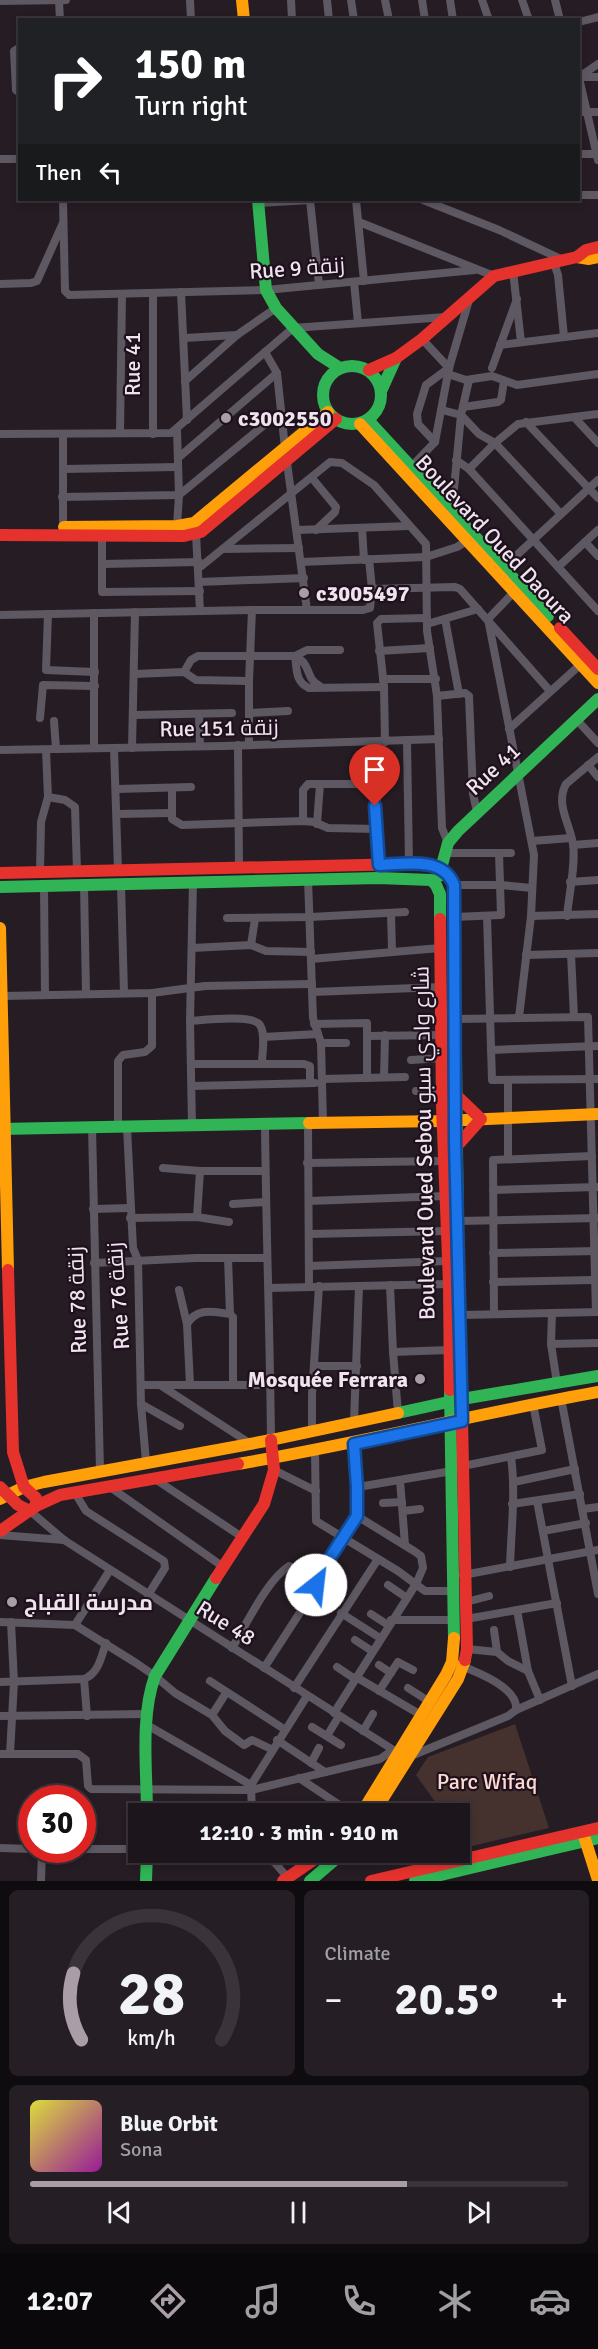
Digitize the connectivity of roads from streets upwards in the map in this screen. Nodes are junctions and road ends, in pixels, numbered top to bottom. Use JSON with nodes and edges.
{"nodes":[{"id":1,"x":66,"y":0,"type":"edge"},
{"id":2,"x":190,"y":0,"type":"edge"},
{"id":3,"x":242,"y":0,"type":"edge"},
{"id":4,"x":291,"y":0,"type":"edge"},
{"id":5,"x":327,"y":0,"type":"edge"},
{"id":6,"x":351,"y":0,"type":"edge"},
{"id":7,"x":385,"y":0,"type":"edge"},
{"id":8,"x":422,"y":0,"type":"edge"},
{"id":9,"x":450,"y":0,"type":"edge"},
{"id":10,"x":482,"y":0,"type":"edge"},
{"id":11,"x":522,"y":0,"type":"edge"},
{"id":12,"x":555,"y":0,"type":"edge"},
{"id":13,"x":0,"y":1,"type":"edge"},
{"id":14,"x":59,"y":1,"type":"edge"},
{"id":15,"x":598,"y":17,"type":"edge"},
{"id":16,"x":60,"y":18,"type":"edge"},
{"id":17,"x":191,"y":18,"type":"edge"},
{"id":18,"x":244,"y":18,"type":"edge"},
{"id":19,"x":292,"y":18,"type":"edge"},
{"id":20,"x":329,"y":18,"type":"edge"},
{"id":21,"x":354,"y":18,"type":"edge"},
{"id":22,"x":389,"y":18,"type":"edge"},
{"id":23,"x":425,"y":18,"type":"edge"},
{"id":24,"x":453,"y":18,"type":"edge"},
{"id":25,"x":488,"y":18,"type":"edge"},
{"id":26,"x":528,"y":18,"type":"edge"},
{"id":27,"x":560,"y":18,"type":"edge"},
{"id":28,"x":580,"y":22,"type":"edge"},
{"id":29,"x":18,"y":48,"type":"edge"},
{"id":30,"x":598,"y":64,"type":"edge"},
{"id":31,"x":580,"y":76,"type":"edge"},
{"id":32,"x":580,"y":77,"type":"edge"},
{"id":33,"x":598,"y":77,"type":"edge"},
{"id":34,"x":580,"y":89,"type":"edge"},
{"id":35,"x":18,"y":92,"type":"edge"},
{"id":36,"x":582,"y":112,"type":"edge"},
{"id":37,"x":598,"y":112,"type":"edge"},
{"id":38,"x":580,"y":154,"type":"edge"},
{"id":39,"x":597,"y":156,"type":"edge"},
{"id":40,"x":0,"y":159,"type":"edge"},
{"id":41,"x":18,"y":159,"type":"edge"},
{"id":42,"x":580,"y":195,"type":"edge"},
{"id":43,"x":598,"y":195,"type":"edge"},
{"id":44,"x":63,"y":201,"type":"edge"},
{"id":45,"x":258,"y":201,"type":"edge"},
{"id":46,"x":310,"y":201,"type":"edge"},
{"id":47,"x":356,"y":201,"type":"edge"},
{"id":48,"x":426,"y":201,"type":"edge"},
{"id":49,"x":359,"y":222,"type":"junction"},
{"id":50,"x":63,"y":223,"type":"junction"},
{"id":51,"x":598,"y":256,"type":"edge"},
{"id":52,"x":559,"y":262,"type":"junction"},
{"id":53,"x":475,"y":270,"type":"junction"},
{"id":54,"x":513,"y":271,"type":"junction"},
{"id":55,"x":494,"y":276,"type":"junction"},
{"id":56,"x":364,"y":281,"type":"junction"},
{"id":57,"x":354,"y":282,"type":"junction"},
{"id":58,"x":0,"y":285,"type":"edge"},
{"id":59,"x":319,"y":285,"type":"junction"},
{"id":60,"x":266,"y":290,"type":"junction"},
{"id":61,"x":181,"y":292,"type":"junction"},
{"id":62,"x":153,"y":293,"type":"junction"},
{"id":63,"x":122,"y":294,"type":"junction"},
{"id":64,"x":517,"y":299,"type":"junction"},
{"id":65,"x":469,"y":300,"type":"junction"},
{"id":66,"x":276,"y":308,"type":"junction"},
{"id":67,"x":450,"y":317,"type":"junction"},
{"id":68,"x":358,"y":323,"type":"junction"},
{"id":69,"x":293,"y":328,"type":"junction"},
{"id":70,"x":598,"y":333,"type":"edge"},
{"id":71,"x":237,"y":335,"type":"junction"},
{"id":72,"x":564,"y":337,"type":"junction"},
{"id":73,"x":184,"y":338,"type":"junction"},
{"id":74,"x":422,"y":339,"type":"junction"},
{"id":75,"x":521,"y":342,"type":"junction"},
{"id":76,"x":500,"y":345,"type":"junction"},
{"id":77,"x":265,"y":352,"type":"junction"},
{"id":78,"x":318,"y":354,"type":"junction"},
{"id":79,"x":396,"y":358,"type":"junction"},
{"id":80,"x":340,"y":368,"type":"junction"},
{"id":81,"x":492,"y":368,"type":"dead end"},
{"id":82,"x":369,"y":370,"type":"junction"},
{"id":83,"x":448,"y":371,"type":"junction"},
{"id":84,"x":277,"y":373,"type":"junction"},
{"id":85,"x":598,"y":374,"type":"edge"},
{"id":86,"x":327,"y":379,"type":"junction"},
{"id":87,"x":468,"y":380,"type":"junction"},
{"id":88,"x":185,"y":381,"type":"junction"},
{"id":89,"x":504,"y":381,"type":"junction"},
{"id":90,"x":382,"y":389,"type":"junction"},
{"id":91,"x":442,"y":410,"type":"junction"},
{"id":92,"x":280,"y":411,"type":"junction"},
{"id":93,"x":462,"y":411,"type":"junction"},
{"id":94,"x":598,"y":414,"type":"edge"},
{"id":95,"x":332,"y":416,"type":"junction"},
{"id":96,"x":574,"y":417,"type":"junction"},
{"id":97,"x":187,"y":420,"type":"junction"},
{"id":98,"x":364,"y":422,"type":"junction"},
{"id":99,"x":526,"y":422,"type":"junction"},
{"id":100,"x":177,"y":430,"type":"junction"},
{"id":101,"x":63,"y":434,"type":"junction"},
{"id":102,"x":120,"y":434,"type":"junction"},
{"id":103,"x":153,"y":434,"type":"junction"},
{"id":104,"x":0,"y":435,"type":"edge"},
{"id":105,"x":435,"y":442,"type":"junction"},
{"id":106,"x":598,"y":442,"type":"edge"},
{"id":107,"x":495,"y":443,"type":"junction"},
{"id":108,"x":285,"y":454,"type":"junction"},
{"id":109,"x":456,"y":460,"type":"junction"},
{"id":110,"x":178,"y":463,"type":"junction"},
{"id":111,"x":412,"y":466,"type":"junction"},
{"id":112,"x":63,"y":469,"type":"junction"},
{"id":113,"x":469,"y":469,"type":"junction"},
{"id":114,"x":312,"y":478,"type":"junction"},
{"id":115,"x":598,"y":480,"type":"edge"},
{"id":116,"x":589,"y":488,"type":"junction"},
{"id":117,"x":179,"y":495,"type":"junction"},
{"id":118,"x":292,"y":495,"type":"junction"},
{"id":119,"x":62,"y":497,"type":"junction"},
{"id":120,"x":598,"y":498,"type":"edge"},
{"id":121,"x":452,"y":510,"type":"junction"},
{"id":122,"x":561,"y":514,"type":"junction"},
{"id":123,"x":177,"y":526,"type":"junction"},
{"id":124,"x":409,"y":526,"type":"junction"},
{"id":125,"x":0,"y":528,"type":"edge"},
{"id":126,"x":362,"y":528,"type":"junction"},
{"id":127,"x":297,"y":530,"type":"junction"},
{"id":128,"x":316,"y":530,"type":"junction"},
{"id":129,"x":598,"y":530,"type":"edge"},
{"id":130,"x":63,"y":531,"type":"junction"},
{"id":131,"x":196,"y":534,"type":"junction"},
{"id":132,"x":0,"y":535,"type":"edge"},
{"id":133,"x":102,"y":535,"type":"junction"},
{"id":134,"x":472,"y":538,"type":"junction"},
{"id":135,"x":533,"y":540,"type":"junction"},
{"id":136,"x":585,"y":542,"type":"junction"},
{"id":137,"x":299,"y":548,"type":"junction"},
{"id":138,"x":223,"y":549,"type":"junction"},
{"id":139,"x":598,"y":556,"type":"edge"},
{"id":140,"x":426,"y":557,"type":"junction"},
{"id":141,"x":367,"y":560,"type":"junction"},
{"id":142,"x":301,"y":562,"type":"junction"},
{"id":143,"x":103,"y":564,"type":"junction"},
{"id":144,"x":199,"y":565,"type":"junction"},
{"id":145,"x":504,"y":567,"type":"junction"},
{"id":146,"x":558,"y":567,"type":"junction"},
{"id":147,"x":304,"y":578,"type":"junction"},
{"id":148,"x":200,"y":587,"type":"junction"},
{"id":149,"x":428,"y":588,"type":"junction"},
{"id":150,"x":372,"y":589,"type":"junction"},
{"id":151,"x":514,"y":592,"type":"junction"},
{"id":152,"x":478,"y":609,"type":"junction"},
{"id":153,"x":252,"y":610,"type":"junction"},
{"id":154,"x":307,"y":610,"type":"junction"},
{"id":155,"x":200,"y":611,"type":"junction"},
{"id":156,"x":598,"y":611,"type":"edge"},
{"id":157,"x":135,"y":612,"type":"junction"},
{"id":158,"x":94,"y":613,"type":"junction"},
{"id":159,"x":48,"y":614,"type":"junction"},
{"id":160,"x":0,"y":615,"type":"edge"},
{"id":161,"x":445,"y":619,"type":"junction"},
{"id":162,"x":488,"y":619,"type":"junction"},
{"id":163,"x":427,"y":621,"type":"junction"},
{"id":164,"x":430,"y":648,"type":"junction"},
{"id":165,"x":340,"y":650,"type":"dead end"},
{"id":166,"x":379,"y":651,"type":"junction"},
{"id":167,"x":251,"y":655,"type":"junction"},
{"id":168,"x":296,"y":656,"type":"junction"},
{"id":169,"x":581,"y":664,"type":"junction"},
{"id":170,"x":598,"y":669,"type":"edge"},
{"id":171,"x":46,"y":670,"type":"junction"},
{"id":172,"x":95,"y":672,"type":"junction"},
{"id":173,"x":184,"y":672,"type":"junction"},
{"id":174,"x":134,"y":674,"type":"junction"},
{"id":175,"x":436,"y":679,"type":"junction"},
{"id":176,"x":249,"y":681,"type":"junction"},
{"id":177,"x":384,"y":683,"type":"junction"},
{"id":178,"x":598,"y":683,"type":"edge"},
{"id":179,"x":43,"y":685,"type":"junction"},
{"id":180,"x":95,"y":686,"type":"junction"},
{"id":181,"x":550,"y":691,"type":"junction"},
{"id":182,"x":459,"y":694,"type":"junction"},
{"id":183,"x":437,"y":696,"type":"junction"},
{"id":184,"x":598,"y":699,"type":"edge"},
{"id":185,"x":288,"y":711,"type":"dead end"},
{"id":186,"x":249,"y":713,"type":"junction"},
{"id":187,"x":232,"y":714,"type":"dead end"},
{"id":188,"x":133,"y":715,"type":"junction"},
{"id":189,"x":199,"y":715,"type":"junction"},
{"id":190,"x":40,"y":718,"type":"dead end"},
{"id":191,"x":576,"y":719,"type":"junction"},
{"id":192,"x":54,"y":721,"type":"dead end"},
{"id":193,"x":509,"y":729,"type":"junction"},
{"id":194,"x":439,"y":739,"type":"junction"},
{"id":195,"x":407,"y":740,"type":"junction"},
{"id":196,"x":374,"y":742,"type":"junction"},
{"id":197,"x":385,"y":742,"type":"junction"},
{"id":198,"x":598,"y":743,"type":"edge"},
{"id":199,"x":238,"y":745,"type":"junction"},
{"id":200,"x":249,"y":745,"type":"junction"},
{"id":201,"x":200,"y":746,"type":"junction"},
{"id":202,"x":94,"y":748,"type":"junction"},
{"id":203,"x":114,"y":748,"type":"junction"},
{"id":204,"x":132,"y":748,"type":"junction"},
{"id":205,"x":56,"y":749,"type":"junction"},
{"id":206,"x":0,"y":750,"type":"edge"},
{"id":207,"x":46,"y":750,"type":"junction"},
{"id":208,"x":598,"y":757,"type":"edge"},
{"id":209,"x":588,"y":765,"type":"junction"},
{"id":210,"x":517,"y":775,"type":"junction"},
{"id":211,"x":598,"y":777,"type":"edge"},
{"id":212,"x":320,"y":784,"type":"junction"},
{"id":213,"x":374,"y":784,"type":"junction"},
{"id":214,"x":191,"y":787,"type":"dead end"},
{"id":215,"x":172,"y":788,"type":"junction"},
{"id":216,"x":117,"y":789,"type":"junction"},
{"id":217,"x":48,"y":797,"type":"junction"},
{"id":218,"x":477,"y":812,"type":"junction"},
{"id":219,"x":172,"y":813,"type":"junction"},
{"id":220,"x":118,"y":814,"type":"junction"},
{"id":221,"x":303,"y":821,"type":"junction"},
{"id":222,"x":240,"y":824,"type":"junction"},
{"id":223,"x":317,"y":824,"type":"junction"},
{"id":224,"x":377,"y":829,"type":"junction"},
{"id":225,"x":532,"y":841,"type":"junction"},
{"id":226,"x":572,"y":841,"type":"junction"},
{"id":227,"x":598,"y":843,"type":"edge"},
{"id":228,"x":447,"y":848,"type":"junction"},
{"id":229,"x":499,"y":853,"type":"junction"},
{"id":230,"x":511,"y":853,"type":"dead end"},
{"id":231,"x":409,"y":864,"type":"junction"},
{"id":232,"x":379,"y":865,"type":"junction"},
{"id":233,"x":239,"y":868,"type":"junction"},
{"id":234,"x":442,"y":869,"type":"junction"},
{"id":235,"x":118,"y":870,"type":"junction"},
{"id":236,"x":76,"y":871,"type":"junction"},
{"id":237,"x":40,"y":872,"type":"junction"},
{"id":238,"x":0,"y":873,"type":"edge"},
{"id":239,"x":308,"y":879,"type":"junction"},
{"id":240,"x":598,"y":880,"type":"edge"},
{"id":241,"x":193,"y":882,"type":"junction"},
{"id":242,"x":435,"y":882,"type":"junction"},
{"id":243,"x":570,"y":882,"type":"junction"},
{"id":244,"x":121,"y":884,"type":"junction"},
{"id":245,"x":84,"y":885,"type":"junction"},
{"id":246,"x":454,"y":885,"type":"junction"},
{"id":247,"x":501,"y":885,"type":"junction"},
{"id":248,"x":44,"y":886,"type":"junction"},
{"id":249,"x":0,"y":887,"type":"edge"},
{"id":250,"x":532,"y":888,"type":"junction"},
{"id":251,"x":405,"y":912,"type":"dead end"},
{"id":252,"x":391,"y":913,"type":"junction"},
{"id":253,"x":598,"y":914,"type":"edge"},
{"id":254,"x":567,"y":915,"type":"junction"},
{"id":255,"x":487,"y":916,"type":"junction"},
{"id":256,"x":531,"y":916,"type":"junction"},
{"id":257,"x":310,"y":917,"type":"junction"},
{"id":258,"x":454,"y":917,"type":"junction"},
{"id":259,"x":227,"y":918,"type":"dead end"},
{"id":260,"x":255,"y":919,"type":"junction"},
{"id":261,"x":0,"y":928,"type":"edge"},
{"id":262,"x":251,"y":945,"type":"junction"},
{"id":263,"x":192,"y":948,"type":"junction"},
{"id":264,"x":440,"y":948,"type":"junction"},
{"id":265,"x":392,"y":951,"type":"junction"},
{"id":266,"x":598,"y":953,"type":"edge"},
{"id":267,"x":571,"y":954,"type":"junction"},
{"id":268,"x":311,"y":955,"type":"junction"},
{"id":269,"x":526,"y":955,"type":"junction"},
{"id":270,"x":441,"y":987,"type":"junction"},
{"id":271,"x":191,"y":988,"type":"junction"},
{"id":272,"x":312,"y":988,"type":"junction"},
{"id":273,"x":124,"y":993,"type":"junction"},
{"id":274,"x":152,"y":993,"type":"junction"},
{"id":275,"x":86,"y":994,"type":"junction"},
{"id":276,"x":45,"y":995,"type":"junction"},
{"id":277,"x":3,"y":996,"type":"junction"},
{"id":278,"x":489,"y":1017,"type":"junction"},
{"id":279,"x":519,"y":1017,"type":"junction"},
{"id":280,"x":574,"y":1017,"type":"junction"},
{"id":281,"x":454,"y":1019,"type":"junction"},
{"id":282,"x":190,"y":1021,"type":"junction"},
{"id":283,"x":314,"y":1024,"type":"junction"},
{"id":284,"x":318,"y":1034,"type":"junction"},
{"id":285,"x":385,"y":1035,"type":"junction"},
{"id":286,"x":442,"y":1035,"type":"junction"},
{"id":287,"x":368,"y":1036,"type":"junction"},
{"id":288,"x":263,"y":1037,"type":"junction"},
{"id":289,"x":321,"y":1043,"type":"junction"},
{"id":290,"x":346,"y":1043,"type":"dead end"},
{"id":291,"x":594,"y":1046,"type":"edge"},
{"id":292,"x":490,"y":1050,"type":"junction"},
{"id":293,"x":442,"y":1058,"type":"junction"},
{"id":294,"x":411,"y":1060,"type":"dead end"},
{"id":295,"x":262,"y":1063,"type":"junction"},
{"id":296,"x":192,"y":1064,"type":"junction"},
{"id":297,"x":384,"y":1077,"type":"junction"},
{"id":298,"x":405,"y":1077,"type":"dead end"},
{"id":299,"x":367,"y":1078,"type":"junction"},
{"id":300,"x":594,"y":1079,"type":"edge"},
{"id":301,"x":508,"y":1080,"type":"junction"},
{"id":302,"x":322,"y":1081,"type":"junction"},
{"id":303,"x":310,"y":1083,"type":"junction"},
{"id":304,"x":192,"y":1086,"type":"junction"},
{"id":305,"x":442,"y":1090,"type":"junction"},
{"id":306,"x":416,"y":1091,"type":"dead end"},
{"id":307,"x":455,"y":1094,"type":"junction"},
{"id":308,"x":595,"y":1114,"type":"edge"},
{"id":309,"x":507,"y":1118,"type":"junction"},
{"id":310,"x":481,"y":1119,"type":"junction"},
{"id":311,"x":449,"y":1120,"type":"junction"},
{"id":312,"x":308,"y":1123,"type":"junction"},
{"id":313,"x":323,"y":1123,"type":"junction"},
{"id":314,"x":265,"y":1124,"type":"junction"},
{"id":315,"x":192,"y":1125,"type":"junction"},
{"id":316,"x":92,"y":1127,"type":"junction"},
{"id":317,"x":122,"y":1127,"type":"junction"},
{"id":318,"x":2,"y":1129,"type":"edge"},
{"id":319,"x":456,"y":1147,"type":"junction"},
{"id":320,"x":592,"y":1156,"type":"junction"},
{"id":321,"x":508,"y":1158,"type":"junction"},
{"id":322,"x":444,"y":1161,"type":"junction"},
{"id":323,"x":307,"y":1164,"type":"junction"},
{"id":324,"x":163,"y":1168,"type":"dead end"},
{"id":325,"x":200,"y":1171,"type":"junction"},
{"id":326,"x":265,"y":1171,"type":"junction"},
{"id":327,"x":596,"y":1186,"type":"edge"},
{"id":328,"x":493,"y":1190,"type":"junction"},
{"id":329,"x":446,"y":1196,"type":"junction"},
{"id":330,"x":309,"y":1201,"type":"junction"},
{"id":331,"x":265,"y":1202,"type":"junction"},
{"id":332,"x":233,"y":1204,"type":"dead end"},
{"id":333,"x":130,"y":1208,"type":"junction"},
{"id":334,"x":93,"y":1209,"type":"junction"},
{"id":335,"x":197,"y":1217,"type":"junction"},
{"id":336,"x":130,"y":1218,"type":"junction"},
{"id":337,"x":595,"y":1218,"type":"edge"},
{"id":338,"x":458,"y":1221,"type":"junction"},
{"id":339,"x":493,"y":1221,"type":"junction"},
{"id":340,"x":229,"y":1222,"type":"dead end"},
{"id":341,"x":447,"y":1231,"type":"junction"},
{"id":342,"x":309,"y":1234,"type":"junction"},
{"id":343,"x":596,"y":1251,"type":"edge"},
{"id":344,"x":493,"y":1253,"type":"junction"},
{"id":345,"x":228,"y":1258,"type":"junction"},
{"id":346,"x":266,"y":1258,"type":"junction"},
{"id":347,"x":138,"y":1260,"type":"junction"},
{"id":348,"x":448,"y":1261,"type":"junction"},
{"id":349,"x":94,"y":1263,"type":"junction"},
{"id":350,"x":309,"y":1266,"type":"junction"},
{"id":351,"x":594,"y":1280,"type":"junction"},
{"id":352,"x":494,"y":1282,"type":"junction"},
{"id":353,"x":449,"y":1284,"type":"junction"},
{"id":354,"x":390,"y":1285,"type":"junction"},
{"id":355,"x":309,"y":1286,"type":"junction"},
{"id":356,"x":319,"y":1286,"type":"junction"},
{"id":357,"x":359,"y":1286,"type":"junction"},
{"id":358,"x":268,"y":1288,"type":"junction"},
{"id":359,"x":179,"y":1290,"type":"dead end"},
{"id":360,"x":597,"y":1312,"type":"edge"},
{"id":361,"x":552,"y":1313,"type":"junction"},
{"id":362,"x":230,"y":1314,"type":"junction"},
{"id":363,"x":494,"y":1314,"type":"junction"},
{"id":364,"x":460,"y":1315,"type":"junction"},
{"id":365,"x":187,"y":1324,"type":"junction"},
{"id":366,"x":598,"y":1343,"type":"edge"},
{"id":367,"x":551,"y":1344,"type":"junction"},
{"id":368,"x":449,"y":1350,"type":"junction"},
{"id":369,"x":393,"y":1352,"type":"junction"},
{"id":370,"x":314,"y":1366,"type":"junction"},
{"id":371,"x":357,"y":1366,"type":"junction"},
{"id":372,"x":598,"y":1376,"type":"edge"},
{"id":373,"x":557,"y":1383,"type":"junction"},
{"id":374,"x":141,"y":1385,"type":"junction"},
{"id":375,"x":160,"y":1385,"type":"junction"},
{"id":376,"x":190,"y":1385,"type":"junction"},
{"id":377,"x":233,"y":1385,"type":"junction"},
{"id":378,"x":271,"y":1385,"type":"junction"},
{"id":379,"x":598,"y":1392,"type":"edge"},
{"id":380,"x":561,"y":1398,"type":"junction"},
{"id":381,"x":456,"y":1401,"type":"junction"},
{"id":382,"x":141,"y":1404,"type":"junction"},
{"id":383,"x":533,"y":1404,"type":"junction"},
{"id":384,"x":398,"y":1413,"type":"junction"},
{"id":385,"x":354,"y":1422,"type":"junction"},
{"id":386,"x":457,"y":1422,"type":"junction"},
{"id":387,"x":180,"y":1426,"type":"dead end"},
{"id":388,"x":312,"y":1431,"type":"junction"},
{"id":389,"x":271,"y":1440,"type":"junction"},
{"id":390,"x":251,"y":1444,"type":"junction"},
{"id":391,"x":354,"y":1444,"type":"junction"},
{"id":392,"x":315,"y":1451,"type":"junction"},
{"id":393,"x":511,"y":1457,"type":"junction"},
{"id":394,"x":146,"y":1462,"type":"junction"},
{"id":395,"x":273,"y":1465,"type":"junction"},
{"id":396,"x":458,"y":1469,"type":"junction"},
{"id":397,"x":575,"y":1469,"type":"junction"},
{"id":398,"x":100,"y":1471,"type":"junction"},
{"id":399,"x":154,"y":1479,"type":"junction"},
{"id":400,"x":400,"y":1480,"type":"junction"},
{"id":401,"x":514,"y":1482,"type":"junction"},
{"id":402,"x":24,"y":1487,"type":"junction"},
{"id":403,"x":110,"y":1487,"type":"junction"},
{"id":404,"x":357,"y":1487,"type":"junction"},
{"id":405,"x":316,"y":1491,"type":"junction"},
{"id":406,"x":75,"y":1493,"type":"junction"},
{"id":407,"x":2,"y":1494,"type":"edge"},
{"id":408,"x":580,"y":1494,"type":"junction"},
{"id":409,"x":537,"y":1501,"type":"junction"},
{"id":410,"x":383,"y":1503,"type":"dead end"},
{"id":411,"x":512,"y":1504,"type":"junction"},
{"id":412,"x":403,"y":1506,"type":"junction"},
{"id":413,"x":598,"y":1507,"type":"edge"},
{"id":414,"x":33,"y":1509,"type":"junction"},
{"id":415,"x":420,"y":1509,"type":"dead end"},
{"id":416,"x":583,"y":1509,"type":"junction"},
{"id":417,"x":357,"y":1516,"type":"junction"},
{"id":418,"x":586,"y":1523,"type":"junction"},
{"id":419,"x":543,"y":1531,"type":"junction"},
{"id":420,"x":0,"y":1533,"type":"edge"},
{"id":421,"x":242,"y":1538,"type":"junction"},
{"id":422,"x":344,"y":1538,"type":"junction"},
{"id":423,"x":64,"y":1540,"type":"junction"},
{"id":424,"x":405,"y":1545,"type":"junction"},
{"id":425,"x":594,"y":1550,"type":"edge"},
{"id":426,"x":378,"y":1559,"type":"junction"},
{"id":427,"x":548,"y":1560,"type":"junction"},
{"id":428,"x":222,"y":1566,"type":"junction"},
{"id":429,"x":510,"y":1567,"type":"junction"},
{"id":430,"x":110,"y":1570,"type":"junction"},
{"id":431,"x":459,"y":1575,"type":"junction"},
{"id":432,"x":315,"y":1581,"type":"junction"},
{"id":433,"x":416,"y":1584,"type":"junction"},
{"id":434,"x":388,"y":1585,"type":"dead end"},
{"id":435,"x":455,"y":1591,"type":"junction"},
{"id":436,"x":598,"y":1594,"type":"edge"},
{"id":437,"x":148,"y":1595,"type":"junction"},
{"id":438,"x":489,"y":1596,"type":"dead end"},
{"id":439,"x":406,"y":1598,"type":"junction"},
{"id":440,"x":466,"y":1602,"type":"junction"},
{"id":441,"x":557,"y":1603,"type":"junction"},
{"id":442,"x":517,"y":1610,"type":"junction"},
{"id":443,"x":341,"y":1613,"type":"junction"},
{"id":444,"x":371,"y":1614,"type":"dead end"},
{"id":445,"x":460,"y":1619,"type":"junction"},
{"id":446,"x":188,"y":1621,"type":"junction"},
{"id":447,"x":0,"y":1622,"type":"edge"},
{"id":448,"x":11,"y":1622,"type":"junction"},
{"id":449,"x":389,"y":1623,"type":"junction"},
{"id":450,"x":75,"y":1625,"type":"junction"},
{"id":451,"x":494,"y":1630,"type":"dead end"},
{"id":452,"x":380,"y":1638,"type":"junction"},
{"id":453,"x":355,"y":1640,"type":"dead end"},
{"id":454,"x":106,"y":1643,"type":"junction"},
{"id":455,"x":232,"y":1648,"type":"junction"},
{"id":456,"x":467,"y":1649,"type":"junction"},
{"id":457,"x":372,"y":1651,"type":"junction"},
{"id":458,"x":497,"y":1652,"type":"junction"},
{"id":459,"x":452,"y":1662,"type":"junction"},
{"id":460,"x":379,"y":1665,"type":"dead end"},
{"id":461,"x":337,"y":1667,"type":"dead end"},
{"id":462,"x":464,"y":1667,"type":"junction"},
{"id":463,"x":264,"y":1668,"type":"junction"},
{"id":464,"x":413,"y":1670,"type":"dead end"},
{"id":465,"x":528,"y":1671,"type":"junction"},
{"id":466,"x":391,"y":1672,"type":"junction"},
{"id":467,"x":598,"y":1674,"type":"edge"},
{"id":468,"x":155,"y":1676,"type":"junction"},
{"id":469,"x":356,"y":1678,"type":"junction"},
{"id":470,"x":84,"y":1680,"type":"junction"},
{"id":471,"x":210,"y":1681,"type":"dead end"},
{"id":472,"x":0,"y":1682,"type":"edge"},
{"id":473,"x":14,"y":1682,"type":"junction"},
{"id":474,"x":572,"y":1686,"type":"junction"},
{"id":475,"x":294,"y":1688,"type":"junction"},
{"id":476,"x":408,"y":1688,"type":"dead end"},
{"id":477,"x":380,"y":1691,"type":"junction"},
{"id":478,"x":226,"y":1693,"type":"junction"},
{"id":479,"x":306,"y":1696,"type":"junction"},
{"id":480,"x":540,"y":1700,"type":"junction"},
{"id":481,"x":430,"y":1702,"type":"junction"},
{"id":482,"x":516,"y":1710,"type":"junction"},
{"id":483,"x":373,"y":1714,"type":"dead end"},
{"id":484,"x":212,"y":1715,"type":"junction"},
{"id":485,"x":336,"y":1715,"type":"junction"},
{"id":486,"x":421,"y":1715,"type":"junction"},
{"id":487,"x":0,"y":1716,"type":"edge"},
{"id":488,"x":12,"y":1716,"type":"junction"},
{"id":489,"x":87,"y":1716,"type":"junction"},
{"id":490,"x":147,"y":1719,"type":"junction"},
{"id":491,"x":312,"y":1727,"type":"dead end"},
{"id":492,"x":284,"y":1730,"type":"junction"},
{"id":493,"x":363,"y":1731,"type":"junction"},
{"id":494,"x":327,"y":1736,"type":"junction"},
{"id":495,"x":278,"y":1740,"type":"junction"},
{"id":496,"x":341,"y":1745,"type":"dead end"},
{"id":497,"x":319,"y":1748,"type":"dead end"},
{"id":498,"x":271,"y":1749,"type":"junction"},
{"id":499,"x":0,"y":1754,"type":"edge"},
{"id":500,"x":10,"y":1754,"type":"junction"},
{"id":501,"x":399,"y":1754,"type":"junction"},
{"id":502,"x":311,"y":1763,"type":"junction"},
{"id":503,"x":325,"y":1772,"type":"junction"},
{"id":504,"x":300,"y":1778,"type":"junction"},
{"id":505,"x":251,"y":1788,"type":"junction"},
{"id":506,"x":147,"y":1790,"type":"junction"},
{"id":507,"x":147,"y":1803,"type":"edge"},
{"id":508,"x":252,"y":1803,"type":"edge"},
{"id":509,"x":337,"y":1803,"type":"edge"},
{"id":510,"x":368,"y":1803,"type":"edge"},
{"id":511,"x":379,"y":1803,"type":"edge"},
{"id":512,"x":598,"y":1828,"type":"edge"},
{"id":513,"x":589,"y":1837,"type":"edge"},
{"id":514,"x":0,"y":1848,"type":"edge"},
{"id":515,"x":18,"y":1849,"type":"edge"},
{"id":516,"x":96,"y":1849,"type":"edge"},
{"id":517,"x":128,"y":1849,"type":"edge"},
{"id":518,"x":42,"y":1863,"type":"edge"},
{"id":519,"x":147,"y":1863,"type":"edge"},
{"id":520,"x":275,"y":1863,"type":"edge"},
{"id":521,"x":309,"y":1863,"type":"edge"},
{"id":522,"x":331,"y":1863,"type":"edge"},
{"id":523,"x":441,"y":1869,"type":"junction"},
{"id":524,"x":396,"y":1878,"type":"edge"},
{"id":525,"x":286,"y":1879,"type":"edge"},
{"id":526,"x":598,"y":1880,"type":"edge"},
{"id":527,"x":41,"y":1881,"type":"edge"},
{"id":528,"x":146,"y":1881,"type":"edge"},
{"id":529,"x":310,"y":1881,"type":"edge"},
{"id":530,"x":371,"y":1881,"type":"edge"},
{"id":531,"x":415,"y":1881,"type":"edge"}],
"edges":[{"from":1,"to":14,"type":"street"},
{"from":2,"to":17,"type":"street"},
{"from":3,"to":18,"type":"street"},
{"from":4,"to":19,"type":"street"},
{"from":5,"to":20,"type":"street"},
{"from":6,"to":21,"type":"street"},
{"from":7,"to":22,"type":"street"},
{"from":8,"to":23,"type":"street"},
{"from":9,"to":24,"type":"street"},
{"from":10,"to":25,"type":"street"},
{"from":11,"to":26,"type":"street"},
{"from":12,"to":27,"type":"street"},
{"from":13,"to":14,"type":"street"},
{"from":14,"to":16,"type":"street"},
{"from":15,"to":28,"type":"street"},
{"from":29,"to":35,"type":"street"},
{"from":30,"to":31,"type":"street"},
{"from":32,"to":33,"type":"street"},
{"from":34,"to":36,"type":"street"},
{"from":36,"to":37,"type":"street"},
{"from":36,"to":39,"type":"street"},
{"from":38,"to":39,"type":"street"},
{"from":40,"to":41,"type":"street"},
{"from":42,"to":43,"type":"street"},
{"from":44,"to":50,"type":"street"},
{"from":45,"to":60,"type":"street"},
{"from":46,"to":59,"type":"street"},
{"from":47,"to":49,"type":"street"},
{"from":48,"to":52,"type":"street"},
{"from":49,"to":53,"type":"street"},
{"from":49,"to":56,"type":"street"},
{"from":50,"to":58,"type":"street"},
{"from":50,"to":63,"type":"street","name":"Rue 9 زنقة"},
{"from":51,"to":52,"type":"street"},
{"from":52,"to":54,"type":"street"},
{"from":52,"to":72,"type":"street"},
{"from":53,"to":55,"type":"street"},
{"from":53,"to":56,"type":"street","name":"Rue 9 زنقة"},
{"from":54,"to":55,"type":"street"},
{"from":54,"to":64,"type":"street"},
{"from":55,"to":65,"type":"street"},
{"from":56,"to":57,"type":"street","name":"Rue 9 زنقة"},
{"from":57,"to":59,"type":"street","name":"Rue 9 زنقة"},
{"from":57,"to":68,"type":"street"},
{"from":59,"to":60,"type":"street","name":"Rue 9 زنقة"},
{"from":60,"to":61,"type":"street","name":"Rue 9 زنقة"},
{"from":60,"to":66,"type":"street"},
{"from":61,"to":62,"type":"street","name":"Rue 9 زنقة"},
{"from":61,"to":73,"type":"street"},
{"from":62,"to":63,"type":"street","name":"Rue 9 زنقة"},
{"from":62,"to":103,"type":"street","name":"Rue 41"},
{"from":63,"to":102,"type":"street"},
{"from":64,"to":75,"type":"street"},
{"from":64,"to":76,"type":"street"},
{"from":65,"to":67,"type":"street"},
{"from":65,"to":83,"type":"street"},
{"from":66,"to":69,"type":"street"},
{"from":66,"to":71,"type":"street"},
{"from":67,"to":68,"type":"street"},
{"from":67,"to":74,"type":"street"},
{"from":68,"to":69,"type":"street"},
{"from":69,"to":77,"type":"street"},
{"from":69,"to":78,"type":"street"},
{"from":70,"to":72,"type":"street"},
{"from":71,"to":73,"type":"street"},
{"from":71,"to":88,"type":"street"},
{"from":72,"to":75,"type":"street"},
{"from":73,"to":88,"type":"street"},
{"from":74,"to":79,"type":"street"},
{"from":74,"to":83,"type":"street"},
{"from":75,"to":76,"type":"street"},
{"from":76,"to":81,"type":"street"},
{"from":77,"to":84,"type":"street"},
{"from":77,"to":97,"type":"street"},
{"from":78,"to":80,"type":"street"},
{"from":78,"to":86,"type":"street"},
{"from":79,"to":82,"type":"street"},
{"from":79,"to":90,"type":"street"},
{"from":80,"to":82,"type":"street"},
{"from":80,"to":86,"type":"street"},
{"from":82,"to":90,"type":"street"},
{"from":83,"to":87,"type":"street"},
{"from":83,"to":91,"type":"street"},
{"from":83,"to":105,"type":"street"},
{"from":84,"to":92,"type":"street"},
{"from":84,"to":110,"type":"street"},
{"from":85,"to":89,"type":"street"},
{"from":86,"to":95,"type":"street"},
{"from":87,"to":89,"type":"street"},
{"from":87,"to":93,"type":"street"},
{"from":88,"to":97,"type":"street"},
{"from":89,"to":93,"type":"street"},
{"from":90,"to":98,"type":"street"},
{"from":91,"to":93,"type":"street"},
{"from":91,"to":105,"type":"street"},
{"from":92,"to":108,"type":"street"},
{"from":92,"to":117,"type":"street"},
{"from":93,"to":107,"type":"street"},
{"from":93,"to":109,"type":"street"},
{"from":94,"to":96,"type":"street"},
{"from":95,"to":98,"type":"street"},
{"from":95,"to":108,"type":"street"},
{"from":96,"to":99,"type":"street"},
{"from":96,"to":106,"type":"street"},
{"from":97,"to":100,"type":"street"},
{"from":98,"to":111,"type":"street","name":"Boulevard Oued Daoura"},
{"from":98,"to":134,"type":"street","name":"Boulevard Oued Daoura"},
{"from":99,"to":107,"type":"street"},
{"from":99,"to":116,"type":"street"},
{"from":100,"to":103,"type":"street"},
{"from":100,"to":110,"type":"street"},
{"from":101,"to":102,"type":"street"},
{"from":101,"to":104,"type":"street"},
{"from":101,"to":112,"type":"street"},
{"from":102,"to":103,"type":"street"},
{"from":105,"to":111,"type":"street"},
{"from":107,"to":113,"type":"street"},
{"from":107,"to":122,"type":"street"},
{"from":108,"to":118,"type":"street"},
{"from":108,"to":123,"type":"street"},
{"from":108,"to":131,"type":"street"},
{"from":109,"to":113,"type":"street"},
{"from":109,"to":121,"type":"street"},
{"from":110,"to":112,"type":"street"},
{"from":110,"to":117,"type":"street"},
{"from":111,"to":121,"type":"street","name":"Boulevard Oued Daoura"},
{"from":112,"to":119,"type":"street"},
{"from":113,"to":135,"type":"street"},
{"from":114,"to":118,"type":"street"},
{"from":114,"to":124,"type":"street"},
{"from":114,"to":128,"type":"street"},
{"from":115,"to":116,"type":"street"},
{"from":116,"to":120,"type":"street"},
{"from":116,"to":122,"type":"street"},
{"from":117,"to":119,"type":"street"},
{"from":117,"to":123,"type":"street"},
{"from":118,"to":127,"type":"street"},
{"from":118,"to":138,"type":"street"},
{"from":119,"to":130,"type":"street"},
{"from":121,"to":134,"type":"street","name":"Boulevard Oued Daoura"},
{"from":122,"to":135,"type":"street"},
{"from":123,"to":130,"type":"street"},
{"from":124,"to":126,"type":"street"},
{"from":124,"to":140,"type":"street"},
{"from":125,"to":130,"type":"street"},
{"from":126,"to":128,"type":"street"},
{"from":126,"to":141,"type":"street"},
{"from":127,"to":128,"type":"street"},
{"from":127,"to":137,"type":"street"},
{"from":129,"to":136,"type":"street"},
{"from":130,"to":132,"type":"street"},
{"from":130,"to":133,"type":"street"},
{"from":131,"to":133,"type":"street"},
{"from":131,"to":144,"type":"street"},
{"from":133,"to":143,"type":"street"},
{"from":134,"to":140,"type":"street"},
{"from":134,"to":145,"type":"street","name":"Boulevard Oued Daoura"},
{"from":134,"to":151,"type":"street","name":"Boulevard Oued Daoura"},
{"from":135,"to":145,"type":"street"},
{"from":135,"to":146,"type":"street"},
{"from":136,"to":139,"type":"street"},
{"from":136,"to":146,"type":"street"},
{"from":137,"to":138,"type":"street"},
{"from":137,"to":142,"type":"street"},
{"from":138,"to":144,"type":"street"},
{"from":140,"to":141,"type":"street"},
{"from":140,"to":149,"type":"street"},
{"from":141,"to":142,"type":"street"},
{"from":141,"to":150,"type":"street"},
{"from":142,"to":147,"type":"street"},
{"from":143,"to":144,"type":"street"},
{"from":143,"to":148,"type":"street"},
{"from":144,"to":148,"type":"street"},
{"from":145,"to":170,"type":"street","name":"Boulevard Oued Daoura"},
{"from":146,"to":156,"type":"street"},
{"from":147,"to":148,"type":"street"},
{"from":147,"to":154,"type":"street"},
{"from":148,"to":155,"type":"street"},
{"from":149,"to":150,"type":"street"},
{"from":149,"to":152,"type":"street"},
{"from":149,"to":163,"type":"street"},
{"from":150,"to":154,"type":"street"},
{"from":151,"to":162,"type":"street"},
{"from":151,"to":169,"type":"street","name":"Boulevard Oued Daoura"},
{"from":152,"to":161,"type":"street"},
{"from":152,"to":162,"type":"street"},
{"from":153,"to":154,"type":"street"},
{"from":153,"to":155,"type":"street"},
{"from":153,"to":167,"type":"street"},
{"from":155,"to":157,"type":"street"},
{"from":157,"to":158,"type":"street"},
{"from":157,"to":174,"type":"street"},
{"from":158,"to":159,"type":"street"},
{"from":158,"to":172,"type":"street"},
{"from":159,"to":160,"type":"street"},
{"from":159,"to":171,"type":"street"},
{"from":161,"to":163,"type":"street"},
{"from":161,"to":182,"type":"street"},
{"from":162,"to":181,"type":"street"},
{"from":162,"to":193,"type":"street"},
{"from":163,"to":164,"type":"street"},
{"from":163,"to":166,"type":"street"},
{"from":164,"to":166,"type":"street"},
{"from":164,"to":175,"type":"street"},
{"from":165,"to":168,"type":"street"},
{"from":166,"to":177,"type":"street"},
{"from":167,"to":168,"type":"street"},
{"from":167,"to":173,"type":"street"},
{"from":167,"to":176,"type":"street"},
{"from":168,"to":177,"type":"street"},
{"from":169,"to":178,"type":"street","name":"Boulevard Oued Daoura"},
{"from":169,"to":181,"type":"street"},
{"from":171,"to":172,"type":"street"},
{"from":171,"to":179,"type":"street"},
{"from":172,"to":180,"type":"street"},
{"from":173,"to":174,"type":"street"},
{"from":173,"to":176,"type":"street"},
{"from":174,"to":188,"type":"street"},
{"from":175,"to":177,"type":"street"},
{"from":175,"to":183,"type":"street"},
{"from":176,"to":186,"type":"street"},
{"from":177,"to":197,"type":"street"},
{"from":179,"to":180,"type":"street"},
{"from":179,"to":190,"type":"street"},
{"from":180,"to":202,"type":"street"},
{"from":181,"to":193,"type":"street"},
{"from":182,"to":183,"type":"street"},
{"from":182,"to":218,"type":"street"},
{"from":183,"to":194,"type":"street"},
{"from":184,"to":191,"type":"street","name":"Rue 41"},
{"from":185,"to":186,"type":"street"},
{"from":186,"to":200,"type":"street"},
{"from":187,"to":189,"type":"street"},
{"from":188,"to":189,"type":"street"},
{"from":188,"to":204,"type":"street"},
{"from":189,"to":201,"type":"street"},
{"from":191,"to":198,"type":"street"},
{"from":191,"to":210,"type":"street","name":"Rue 41"},
{"from":192,"to":205,"type":"street"},
{"from":193,"to":210,"type":"street"},
{"from":194,"to":195,"type":"street","name":"Rue 151 زنقة"},
{"from":194,"to":228,"type":"street"},
{"from":195,"to":197,"type":"street","name":"Rue 151 زنقة"},
{"from":195,"to":231,"type":"street"},
{"from":196,"to":197,"type":"street","name":"Rue 151 زنقة"},
{"from":196,"to":200,"type":"street","name":"Rue 151 زنقة"},
{"from":196,"to":213,"type":"street"},
{"from":199,"to":200,"type":"street","name":"Rue 151 زنقة"},
{"from":199,"to":201,"type":"street","name":"Rue 151 زنقة"},
{"from":199,"to":222,"type":"street"},
{"from":201,"to":204,"type":"street","name":"Rue 151 زنقة"},
{"from":202,"to":203,"type":"street","name":"Rue 151 زنقة"},
{"from":202,"to":205,"type":"street","name":"Rue 151 زنقة"},
{"from":203,"to":204,"type":"street","name":"Rue 151 زنقة"},
{"from":203,"to":216,"type":"street"},
{"from":205,"to":207,"type":"street","name":"Rue 151 زنقة"},
{"from":206,"to":207,"type":"street","name":"Rue 151 زنقة"},
{"from":207,"to":217,"type":"street"},
{"from":208,"to":209,"type":"street"},
{"from":209,"to":211,"type":"street"},
{"from":209,"to":226,"type":"street"},
{"from":210,"to":218,"type":"street","name":"Rue 41"},
{"from":210,"to":225,"type":"street"},
{"from":212,"to":213,"type":"street"},
{"from":212,"to":221,"type":"street"},
{"from":212,"to":223,"type":"street"},
{"from":213,"to":224,"type":"street"},
{"from":214,"to":215,"type":"street"},
{"from":215,"to":216,"type":"street"},
{"from":215,"to":219,"type":"street"},
{"from":216,"to":220,"type":"street"},
{"from":217,"to":236,"type":"street"},
{"from":217,"to":237,"type":"street"},
{"from":218,"to":228,"type":"street","name":"Rue 41"},
{"from":219,"to":220,"type":"street"},
{"from":219,"to":222,"type":"street"},
{"from":220,"to":235,"type":"street"},
{"from":221,"to":222,"type":"street"},
{"from":221,"to":223,"type":"street"},
{"from":222,"to":233,"type":"street"},
{"from":223,"to":224,"type":"street"},
{"from":224,"to":232,"type":"street"},
{"from":225,"to":226,"type":"street"},
{"from":225,"to":250,"type":"street"},
{"from":226,"to":227,"type":"street"},
{"from":226,"to":243,"type":"street"},
{"from":228,"to":229,"type":"street"},
{"from":228,"to":234,"type":"street"},
{"from":229,"to":230,"type":"street"},
{"from":229,"to":247,"type":"street"},
{"from":231,"to":232,"type":"street"},
{"from":231,"to":234,"type":"street"},
{"from":232,"to":233,"type":"street"},
{"from":233,"to":235,"type":"street"},
{"from":234,"to":242,"type":"street"},
{"from":234,"to":246,"type":"street"},
{"from":235,"to":236,"type":"street"},
{"from":236,"to":237,"type":"street"},
{"from":237,"to":238,"type":"street"},
{"from":239,"to":241,"type":"street"},
{"from":239,"to":242,"type":"street"},
{"from":239,"to":257,"type":"street"},
{"from":240,"to":243,"type":"street"},
{"from":241,"to":244,"type":"street"},
{"from":241,"to":263,"type":"street"},
{"from":242,"to":264,"type":"street","name":"Boulevard Oued Sebou شارع وادي سبو"},
{"from":243,"to":254,"type":"street"},
{"from":244,"to":245,"type":"street"},
{"from":244,"to":273,"type":"street"},
{"from":245,"to":248,"type":"street"},
{"from":245,"to":275,"type":"street"},
{"from":246,"to":247,"type":"street"},
{"from":246,"to":258,"type":"street","name":"Boulevard Oued Sebou شارع وادي سبو"},
{"from":247,"to":250,"type":"street"},
{"from":247,"to":255,"type":"street"},
{"from":248,"to":249,"type":"street"},
{"from":248,"to":276,"type":"street"},
{"from":250,"to":256,"type":"street"},
{"from":251,"to":252,"type":"street"},
{"from":252,"to":257,"type":"street"},
{"from":252,"to":265,"type":"street"},
{"from":253,"to":254,"type":"street"},
{"from":254,"to":256,"type":"street"},
{"from":255,"to":258,"type":"street"},
{"from":255,"to":278,"type":"street"},
{"from":256,"to":269,"type":"street"},
{"from":257,"to":260,"type":"street"},
{"from":257,"to":268,"type":"street"},
{"from":258,"to":281,"type":"street","name":"Boulevard Oued Sebou شارع وادي سبو"},
{"from":259,"to":260,"type":"street"},
{"from":260,"to":262,"type":"street"},
{"from":261,"to":277,"type":"street"},
{"from":262,"to":263,"type":"street"},
{"from":262,"to":268,"type":"street"},
{"from":263,"to":271,"type":"street"},
{"from":264,"to":265,"type":"street"},
{"from":264,"to":270,"type":"street","name":"Boulevard Oued Sebou شارع وادي سبو"},
{"from":265,"to":268,"type":"street"},
{"from":266,"to":267,"type":"street"},
{"from":267,"to":269,"type":"street"},
{"from":267,"to":280,"type":"street"},
{"from":268,"to":272,"type":"street"},
{"from":269,"to":279,"type":"street"},
{"from":270,"to":272,"type":"street"},
{"from":270,"to":286,"type":"street","name":"Boulevard Oued Sebou شارع وادي سبو"},
{"from":271,"to":272,"type":"street"},
{"from":271,"to":274,"type":"street"},
{"from":271,"to":282,"type":"street"},
{"from":272,"to":283,"type":"street"},
{"from":273,"to":274,"type":"street"},
{"from":273,"to":275,"type":"street"},
{"from":274,"to":317,"type":"street","name":"Rue 76 زنقة"},
{"from":275,"to":276,"type":"street"},
{"from":276,"to":277,"type":"street"},
{"from":277,"to":318,"type":"street"},
{"from":278,"to":279,"type":"street"},
{"from":278,"to":281,"type":"street"},
{"from":278,"to":292,"type":"street"},
{"from":279,"to":280,"type":"street"},
{"from":280,"to":291,"type":"street"},
{"from":281,"to":307,"type":"street","name":"Boulevard Oued Sebou شارع وادي سبو"},
{"from":282,"to":288,"type":"street"},
{"from":282,"to":296,"type":"street"},
{"from":283,"to":284,"type":"street"},
{"from":283,"to":287,"type":"street"},
{"from":284,"to":288,"type":"street"},
{"from":284,"to":289,"type":"street"},
{"from":285,"to":286,"type":"street"},
{"from":285,"to":287,"type":"street"},
{"from":285,"to":297,"type":"street"},
{"from":286,"to":293,"type":"street","name":"Boulevard Oued Sebou شارع وادي سبو"},
{"from":287,"to":299,"type":"street"},
{"from":288,"to":295,"type":"street"},
{"from":289,"to":290,"type":"street"},
{"from":289,"to":302,"type":"street"},
{"from":291,"to":292,"type":"street"},
{"from":291,"to":300,"type":"street"},
{"from":292,"to":301,"type":"street"},
{"from":293,"to":294,"type":"street"},
{"from":293,"to":305,"type":"street","name":"Boulevard Oued Sebou شارع وادي سبو"},
{"from":295,"to":296,"type":"street"},
{"from":295,"to":303,"type":"street"},
{"from":296,"to":304,"type":"street"},
{"from":297,"to":298,"type":"street"},
{"from":297,"to":299,"type":"street"},
{"from":299,"to":302,"type":"street"},
{"from":300,"to":301,"type":"street"},
{"from":300,"to":308,"type":"street"},
{"from":301,"to":309,"type":"street"},
{"from":302,"to":303,"type":"street"},
{"from":302,"to":313,"type":"street"},
{"from":303,"to":304,"type":"street"},
{"from":304,"to":315,"type":"street"},
{"from":305,"to":306,"type":"street"},
{"from":305,"to":311,"type":"street","name":"Boulevard Oued Sebou شارع وادي سبو"},
{"from":307,"to":310,"type":"street"},
{"from":307,"to":311,"type":"street","name":"Boulevard Oued Sebou شارع وادي سبو"},
{"from":308,"to":309,"type":"street"},
{"from":308,"to":320,"type":"street"},
{"from":309,"to":310,"type":"street"},
{"from":309,"to":321,"type":"street"},
{"from":310,"to":311,"type":"street"},
{"from":310,"to":319,"type":"street"},
{"from":311,"to":313,"type":"street"},
{"from":311,"to":319,"type":"street","name":"Boulevard Oued Sebou شارع وادي سبو"},
{"from":311,"to":322,"type":"street","name":"Boulevard Oued Sebou شارع وادي سبو"},
{"from":312,"to":313,"type":"street"},
{"from":312,"to":314,"type":"street"},
{"from":312,"to":323,"type":"street"},
{"from":314,"to":315,"type":"street"},
{"from":314,"to":326,"type":"street"},
{"from":315,"to":317,"type":"street"},
{"from":316,"to":317,"type":"street"},
{"from":316,"to":318,"type":"street"},
{"from":316,"to":334,"type":"street","name":"Rue 78 زنقة"},
{"from":317,"to":333,"type":"street","name":"Rue 76 زنقة"},
{"from":318,"to":402,"type":"street"},
{"from":319,"to":338,"type":"street","name":"Boulevard Oued Sebou شارع وادي سبو"},
{"from":320,"to":321,"type":"street"},
{"from":320,"to":327,"type":"street"},
{"from":321,"to":328,"type":"street"},
{"from":322,"to":323,"type":"street"},
{"from":322,"to":329,"type":"street","name":"Boulevard Oued Sebou شارع وادي سبو"},
{"from":323,"to":330,"type":"street"},
{"from":324,"to":325,"type":"street"},
{"from":325,"to":326,"type":"street"},
{"from":325,"to":335,"type":"street"},
{"from":326,"to":331,"type":"street"},
{"from":327,"to":328,"type":"street"},
{"from":327,"to":337,"type":"street"},
{"from":328,"to":339,"type":"street"},
{"from":329,"to":330,"type":"street"},
{"from":329,"to":341,"type":"street","name":"Boulevard Oued Sebou شارع وادي سبو"},
{"from":330,"to":342,"type":"street"},
{"from":331,"to":332,"type":"street"},
{"from":331,"to":346,"type":"street"},
{"from":333,"to":334,"type":"street"},
{"from":333,"to":336,"type":"street","name":"Rue 76 زنقة"},
{"from":334,"to":349,"type":"street","name":"Rue 78 زنقة"},
{"from":335,"to":336,"type":"street"},
{"from":335,"to":340,"type":"street"},
{"from":336,"to":347,"type":"street","name":"Rue 76 زنقة"},
{"from":337,"to":339,"type":"street"},
{"from":337,"to":343,"type":"street"},
{"from":338,"to":339,"type":"street"},
{"from":338,"to":364,"type":"street","name":"Boulevard Oued Sebou شارع وادي سبو"},
{"from":339,"to":344,"type":"street"},
{"from":341,"to":342,"type":"street"},
{"from":341,"to":348,"type":"street","name":"Boulevard Oued Sebou شارع وادي سبو"},
{"from":342,"to":350,"type":"street"},
{"from":343,"to":344,"type":"street"},
{"from":343,"to":351,"type":"street"},
{"from":344,"to":352,"type":"street"},
{"from":345,"to":346,"type":"street"},
{"from":345,"to":347,"type":"street"},
{"from":345,"to":362,"type":"street"},
{"from":346,"to":358,"type":"street"},
{"from":347,"to":349,"type":"street"},
{"from":347,"to":374,"type":"street","name":"Rue 76 زنقة"},
{"from":348,"to":350,"type":"street"},
{"from":348,"to":353,"type":"street","name":"Boulevard Oued Sebou شارع وادي سبو"},
{"from":349,"to":398,"type":"street","name":"Rue 78 زنقة"},
{"from":350,"to":355,"type":"street"},
{"from":351,"to":352,"type":"street"},
{"from":351,"to":360,"type":"street"},
{"from":352,"to":363,"type":"street"},
{"from":353,"to":354,"type":"street"},
{"from":353,"to":368,"type":"street","name":"Boulevard Oued Sebou شارع وادي سبو"},
{"from":354,"to":357,"type":"street"},
{"from":354,"to":369,"type":"street"},
{"from":355,"to":356,"type":"street"},
{"from":355,"to":358,"type":"street"},
{"from":356,"to":357,"type":"street"},
{"from":356,"to":370,"type":"street"},
{"from":357,"to":371,"type":"street"},
{"from":358,"to":378,"type":"street"},
{"from":359,"to":365,"type":"street"},
{"from":360,"to":361,"type":"street"},
{"from":361,"to":363,"type":"street"},
{"from":361,"to":367,"type":"street"},
{"from":362,"to":365,"type":"street"},
{"from":362,"to":377,"type":"street"},
{"from":363,"to":364,"type":"street"},
{"from":364,"to":381,"type":"street","name":"Boulevard Oued Sebou شارع وادي سبو"},
{"from":365,"to":376,"type":"street"},
{"from":366,"to":367,"type":"street"},
{"from":367,"to":373,"type":"street"},
{"from":368,"to":369,"type":"street"},
{"from":368,"to":381,"type":"street","name":"Boulevard Oued Sebou شارع وادي سبو"},
{"from":369,"to":384,"type":"street"},
{"from":370,"to":371,"type":"street"},
{"from":370,"to":388,"type":"street"},
{"from":371,"to":385,"type":"street"},
{"from":372,"to":373,"type":"street"},
{"from":373,"to":381,"type":"street"},
{"from":374,"to":375,"type":"street"},
{"from":374,"to":382,"type":"street","name":"Rue 76 زنقة"},
{"from":375,"to":376,"type":"street"},
{"from":375,"to":390,"type":"street"},
{"from":376,"to":377,"type":"street"},
{"from":377,"to":378,"type":"street"},
{"from":378,"to":389,"type":"street"},
{"from":379,"to":380,"type":"street"},
{"from":380,"to":383,"type":"street"},
{"from":380,"to":397,"type":"street"},
{"from":381,"to":384,"type":"street"},
{"from":381,"to":386,"type":"street","name":"Boulevard Oued Sebou شارع وادي سبو"},
{"from":382,"to":387,"type":"street"},
{"from":382,"to":394,"type":"street","name":"Rue 76 زنقة"},
{"from":383,"to":386,"type":"street"},
{"from":383,"to":393,"type":"street"},
{"from":384,"to":385,"type":"street"},
{"from":385,"to":388,"type":"street"},
{"from":386,"to":391,"type":"street"},
{"from":386,"to":396,"type":"street","name":"Boulevard Oued Sebou شارع وادي سبو"},
{"from":388,"to":389,"type":"street"},
{"from":389,"to":390,"type":"street"},
{"from":389,"to":395,"type":"street"},
{"from":390,"to":394,"type":"street"},
{"from":391,"to":392,"type":"street"},
{"from":391,"to":404,"type":"street"},
{"from":392,"to":395,"type":"street"},
{"from":392,"to":405,"type":"street"},
{"from":393,"to":396,"type":"street"},
{"from":393,"to":401,"type":"street"},
{"from":394,"to":398,"type":"street"},
{"from":395,"to":399,"type":"street"},
{"from":395,"to":405,"type":"street"},
{"from":395,"to":421,"type":"street"},
{"from":396,"to":400,"type":"street"},
{"from":396,"to":431,"type":"street","name":"Boulevard Oued Sebou شارع وادي سبو"},
{"from":397,"to":401,"type":"street"},
{"from":397,"to":408,"type":"street"},
{"from":398,"to":402,"type":"street"},
{"from":399,"to":403,"type":"street"},
{"from":399,"to":421,"type":"street"},
{"from":400,"to":404,"type":"street"},
{"from":400,"to":412,"type":"street"},
{"from":401,"to":411,"type":"street"},
{"from":402,"to":407,"type":"street"},
{"from":402,"to":414,"type":"street"},
{"from":403,"to":406,"type":"street"},
{"from":403,"to":428,"type":"street"},
{"from":404,"to":417,"type":"street"},
{"from":405,"to":422,"type":"street"},
{"from":406,"to":414,"type":"street"},
{"from":406,"to":437,"type":"street"},
{"from":407,"to":414,"type":"street"},
{"from":408,"to":409,"type":"street"},
{"from":408,"to":416,"type":"street"},
{"from":409,"to":411,"type":"street"},
{"from":409,"to":419,"type":"street"},
{"from":410,"to":412,"type":"street"},
{"from":411,"to":429,"type":"street"},
{"from":412,"to":415,"type":"street"},
{"from":412,"to":424,"type":"street"},
{"from":413,"to":416,"type":"street"},
{"from":414,"to":420,"type":"street"},
{"from":414,"to":423,"type":"street","name":"Rue 48"},
{"from":416,"to":418,"type":"street"},
{"from":417,"to":422,"type":"street"},
{"from":417,"to":424,"type":"street"},
{"from":418,"to":419,"type":"street"},
{"from":418,"to":425,"type":"street"},
{"from":419,"to":427,"type":"street"},
{"from":420,"to":423,"type":"street"},
{"from":421,"to":428,"type":"street"},
{"from":422,"to":426,"type":"street"},
{"from":422,"to":432,"type":"street"},
{"from":423,"to":430,"type":"street","name":"Rue 48"},
{"from":424,"to":433,"type":"street"},
{"from":425,"to":427,"type":"street"},
{"from":425,"to":436,"type":"street"},
{"from":426,"to":433,"type":"street"},
{"from":426,"to":443,"type":"street"},
{"from":427,"to":429,"type":"street"},
{"from":427,"to":441,"type":"street"},
{"from":428,"to":446,"type":"street"},
{"from":429,"to":431,"type":"street"},
{"from":430,"to":437,"type":"street","name":"Rue 48"},
{"from":430,"to":450,"type":"street"},
{"from":431,"to":435,"type":"street","name":"Boulevard Oued Sebou شارع وادي سبو"},
{"from":431,"to":440,"type":"street","name":"Boulevard Oued Sebou شارع وادي سبو"},
{"from":432,"to":455,"type":"street"},
{"from":432,"to":463,"type":"street"},
{"from":433,"to":435,"type":"street"},
{"from":433,"to":439,"type":"street"},
{"from":434,"to":439,"type":"street"},
{"from":435,"to":445,"type":"street","name":"Boulevard Oued Sebou شارع وادي سبو"},
{"from":437,"to":446,"type":"street","name":"Rue 48"},
{"from":438,"to":440,"type":"street"},
{"from":439,"to":449,"type":"street"},
{"from":440,"to":445,"type":"street","name":"Boulevard Oued Sebou شارع وادي سبو"},
{"from":441,"to":442,"type":"street"},
{"from":441,"to":474,"type":"street"},
{"from":442,"to":445,"type":"street"},
{"from":442,"to":465,"type":"street"},
{"from":443,"to":452,"type":"street"},
{"from":443,"to":475,"type":"street"},
{"from":444,"to":449,"type":"street"},
{"from":445,"to":449,"type":"street"},
{"from":445,"to":456,"type":"street","name":"Boulevard Oued Sebou شارع وادي سبو"},
{"from":445,"to":459,"type":"street","name":"Boulevard Oued Sebou شارع وادي سبو"},
{"from":446,"to":455,"type":"street","name":"Rue 48"},
{"from":446,"to":468,"type":"street"},
{"from":447,"to":448,"type":"street"},
{"from":448,"to":450,"type":"street"},
{"from":448,"to":473,"type":"street"},
{"from":449,"to":452,"type":"street"},
{"from":450,"to":454,"type":"street"},
{"from":451,"to":458,"type":"street"},
{"from":452,"to":457,"type":"street"},
{"from":453,"to":457,"type":"street"},
{"from":454,"to":468,"type":"street"},
{"from":454,"to":470,"type":"street"},
{"from":455,"to":463,"type":"street","name":"Rue 48"},
{"from":456,"to":458,"type":"street"},
{"from":456,"to":462,"type":"street","name":"Boulevard Oued Sebou شارع وادي سبو"},
{"from":457,"to":469,"type":"street"},
{"from":458,"to":465,"type":"street"},
{"from":459,"to":462,"type":"street"},
{"from":459,"to":481,"type":"street","name":"Boulevard Oued Sebou شارع وادي سبو"},
{"from":460,"to":466,"type":"street"},
{"from":461,"to":469,"type":"street"},
{"from":462,"to":482,"type":"street"},
{"from":462,"to":501,"type":"street","name":"Boulevard Oued Sebou شارع وادي سبو"},
{"from":463,"to":475,"type":"street","name":"Rue 48"},
{"from":464,"to":466,"type":"street"},
{"from":465,"to":480,"type":"street"},
{"from":466,"to":477,"type":"street"},
{"from":467,"to":474,"type":"street"},
{"from":468,"to":484,"type":"street"},
{"from":468,"to":490,"type":"street"},
{"from":469,"to":477,"type":"street"},
{"from":469,"to":485,"type":"street"},
{"from":470,"to":473,"type":"street"},
{"from":470,"to":489,"type":"street"},
{"from":471,"to":478,"type":"street"},
{"from":472,"to":473,"type":"street"},
{"from":473,"to":488,"type":"street"},
{"from":474,"to":480,"type":"street"},
{"from":475,"to":479,"type":"street","name":"Rue 48"},
{"from":476,"to":481,"type":"street"},
{"from":477,"to":486,"type":"street"},
{"from":478,"to":484,"type":"street"},
{"from":478,"to":492,"type":"street"},
{"from":479,"to":485,"type":"street","name":"Rue 48"},
{"from":479,"to":492,"type":"street"},
{"from":480,"to":482,"type":"street"},
{"from":481,"to":486,"type":"street","name":"Boulevard Oued Sebou شارع وادي سبو"},
{"from":482,"to":501,"type":"street"},
{"from":483,"to":493,"type":"street"},
{"from":484,"to":498,"type":"street"},
{"from":485,"to":493,"type":"street","name":"Rue 48"},
{"from":485,"to":494,"type":"street"},
{"from":486,"to":501,"type":"street","name":"Boulevard Oued Sebou شارع وادي سبو"},
{"from":487,"to":488,"type":"street"},
{"from":488,"to":489,"type":"street"},
{"from":488,"to":500,"type":"street"},
{"from":489,"to":490,"type":"street"},
{"from":490,"to":505,"type":"street"},
{"from":490,"to":506,"type":"street"},
{"from":491,"to":494,"type":"street"},
{"from":492,"to":495,"type":"street"},
{"from":493,"to":501,"type":"street","name":"Rue 48"},
{"from":494,"to":496,"type":"street"},
{"from":495,"to":498,"type":"street"},
{"from":495,"to":502,"type":"street"},
{"from":497,"to":502,"type":"street"},
{"from":498,"to":505,"type":"street"},
{"from":499,"to":500,"type":"street"},
{"from":500,"to":506,"type":"street"},
{"from":501,"to":503,"type":"street"},
{"from":501,"to":510,"type":"street","name":"Boulevard Oued Sebou شارع وادي سبو"},
{"from":501,"to":511,"type":"street","name":"Boulevard Oued Sebou شارع وادي سبو"},
{"from":502,"to":503,"type":"street"},
{"from":503,"to":504,"type":"street"},
{"from":504,"to":505,"type":"street"},
{"from":504,"to":509,"type":"street"},
{"from":505,"to":506,"type":"street"},
{"from":505,"to":508,"type":"street"},
{"from":506,"to":507,"type":"street"},
{"from":512,"to":513,"type":"street"},
{"from":513,"to":523,"type":"street"},
{"from":513,"to":526,"type":"street"},
{"from":514,"to":515,"type":"street"},
{"from":516,"to":517,"type":"street"},
{"from":518,"to":527,"type":"street"},
{"from":519,"to":528,"type":"street"},
{"from":520,"to":525,"type":"street"},
{"from":521,"to":525,"type":"street"},
{"from":522,"to":529,"type":"street"},
{"from":523,"to":524,"type":"street"},
{"from":523,"to":531,"type":"street"},
{"from":524,"to":530,"type":"street"}]}
